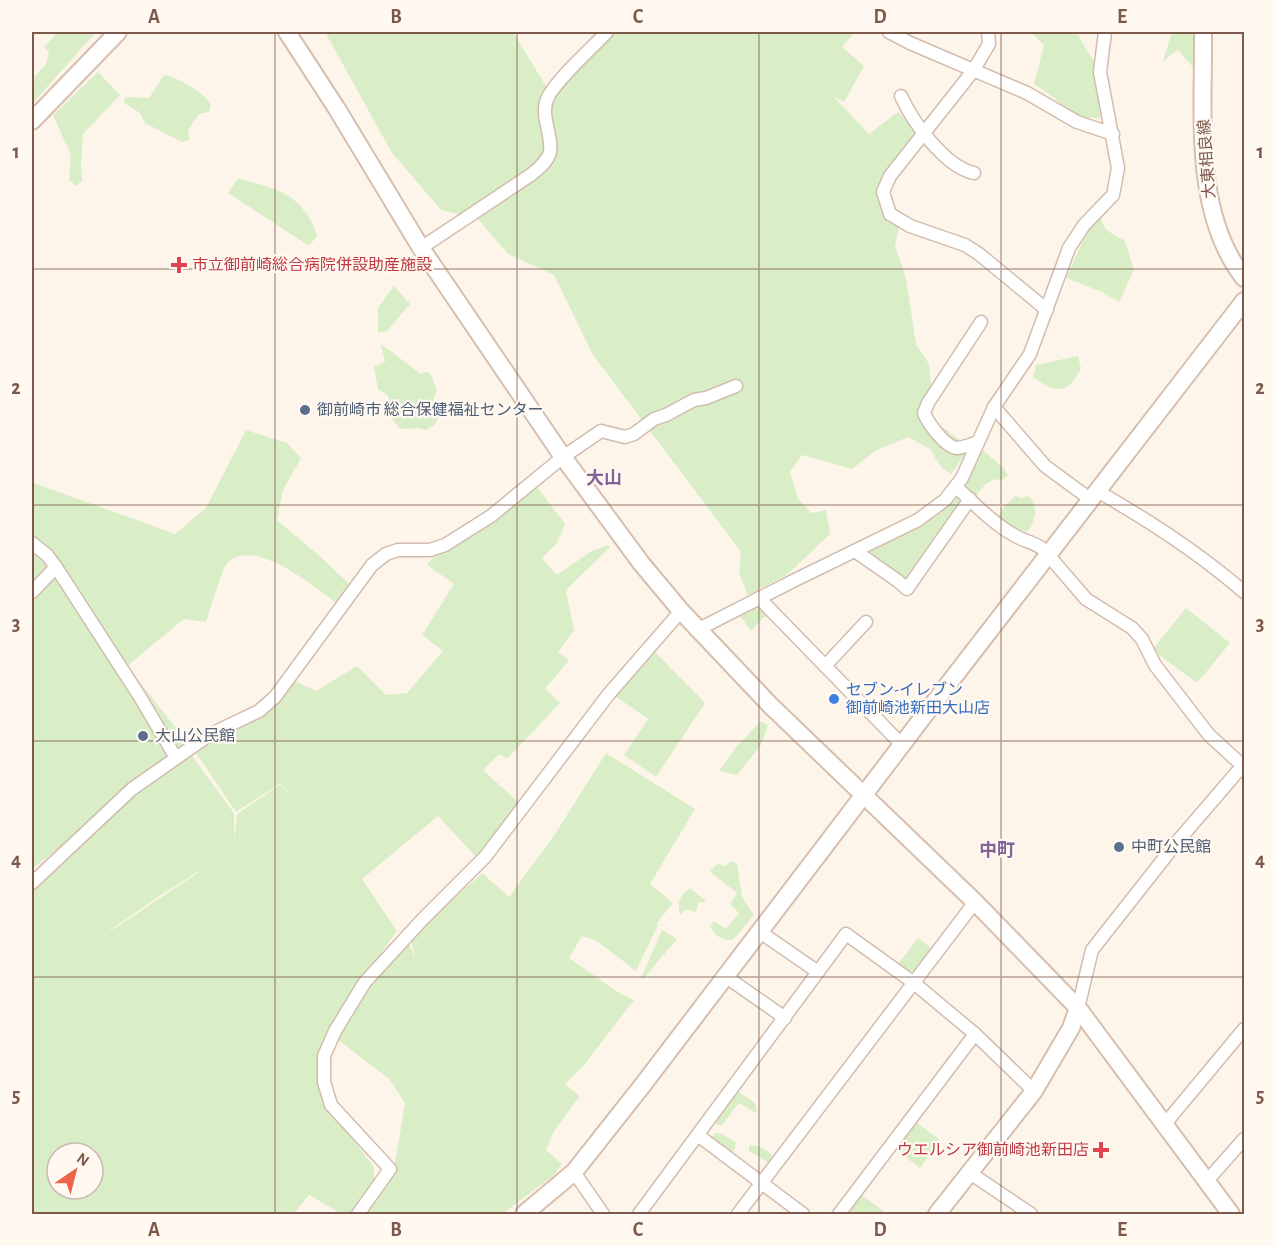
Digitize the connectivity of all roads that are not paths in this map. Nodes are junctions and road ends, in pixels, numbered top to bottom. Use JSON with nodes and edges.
{"nodes":[{"id":1,"x":118,"y":32,"type":"edge"},
{"id":2,"x":287,"y":32,"type":"edge"},
{"id":3,"x":607,"y":32,"type":"edge"},
{"id":4,"x":889,"y":32,"type":"edge"},
{"id":5,"x":988,"y":32,"type":"edge"},
{"id":6,"x":1105,"y":32,"type":"edge"},
{"id":7,"x":1203,"y":32,"type":"edge"},
{"id":8,"x":973,"y":71,"type":"junction"},
{"id":9,"x":901,"y":96,"type":"dead end"},
{"id":10,"x":32,"y":121,"type":"edge"},
{"id":11,"x":924,"y":132,"type":"junction"},
{"id":12,"x":1113,"y":134,"type":"junction"},
{"id":13,"x":974,"y":173,"type":"dead end"},
{"id":14,"x":421,"y":248,"type":"junction"},
{"id":15,"x":1244,"y":277,"type":"edge"},
{"id":16,"x":1245,"y":301,"type":"edge"},
{"id":17,"x":1047,"y":310,"type":"junction"},
{"id":18,"x":981,"y":322,"type":"dead end"},
{"id":19,"x":736,"y":386,"type":"dead end"},
{"id":20,"x":994,"y":407,"type":"junction"},
{"id":21,"x":977,"y":443,"type":"junction"},
{"id":22,"x":563,"y":457,"type":"junction"},
{"id":23,"x":956,"y":487,"type":"junction"},
{"id":24,"x":1094,"y":495,"type":"junction"},
{"id":25,"x":970,"y":499,"type":"junction"},
{"id":26,"x":32,"y":543,"type":"edge"},
{"id":27,"x":855,"y":551,"type":"junction"},
{"id":28,"x":1048,"y":555,"type":"junction"},
{"id":29,"x":56,"y":567,"type":"junction"},
{"id":30,"x":32,"y":592,"type":"edge"},
{"id":31,"x":1245,"y":592,"type":"edge"},
{"id":32,"x":759,"y":598,"type":"junction"},
{"id":33,"x":681,"y":611,"type":"junction"},
{"id":34,"x":866,"y":622,"type":"dead end"},
{"id":35,"x":699,"y":629,"type":"junction"},
{"id":36,"x":825,"y":666,"type":"junction"},
{"id":37,"x":902,"y":746,"type":"junction"},
{"id":38,"x":176,"y":758,"type":"junction"},
{"id":39,"x":1244,"y":766,"type":"edge"},
{"id":40,"x":864,"y":795,"type":"junction"},
{"id":41,"x":34,"y":875,"type":"edge"},
{"id":42,"x":975,"y":902,"type":"junction"},
{"id":43,"x":760,"y":932,"type":"junction"},
{"id":44,"x":818,"y":972,"type":"junction"},
{"id":45,"x":725,"y":976,"type":"junction"},
{"id":46,"x":914,"y":983,"type":"junction"},
{"id":47,"x":1078,"y":1008,"type":"junction"},
{"id":48,"x":785,"y":1018,"type":"junction"},
{"id":49,"x":1245,"y":1029,"type":"edge"},
{"id":50,"x":975,"y":1034,"type":"junction"},
{"id":51,"x":1034,"y":1091,"type":"junction"},
{"id":52,"x":1164,"y":1125,"type":"junction"},
{"id":53,"x":699,"y":1136,"type":"junction"},
{"id":54,"x":1245,"y":1139,"type":"edge"},
{"id":55,"x":574,"y":1172,"type":"junction"},
{"id":56,"x":970,"y":1173,"type":"junction"},
{"id":57,"x":1206,"y":1182,"type":"junction"},
{"id":58,"x":762,"y":1183,"type":"junction"},
{"id":59,"x":358,"y":1215,"type":"edge"},
{"id":60,"x":525,"y":1215,"type":"edge"},
{"id":61,"x":603,"y":1215,"type":"edge"},
{"id":62,"x":639,"y":1215,"type":"edge"},
{"id":63,"x":738,"y":1215,"type":"edge"},
{"id":64,"x":803,"y":1215,"type":"edge"},
{"id":65,"x":839,"y":1215,"type":"edge"},
{"id":66,"x":937,"y":1215,"type":"edge"},
{"id":67,"x":1030,"y":1215,"type":"edge"},
{"id":68,"x":1231,"y":1215,"type":"edge"}],
"edges":[{"from":1,"to":10,"type":"street"},
{"from":2,"to":14,"type":"street"},
{"from":3,"to":14,"type":"street"},
{"from":4,"to":8,"type":"street"},
{"from":5,"to":8,"type":"street"},
{"from":6,"to":12,"type":"street"},
{"from":7,"to":15,"type":"street","name":"大東相良線"},
{"from":8,"to":11,"type":"street"},
{"from":8,"to":12,"type":"street"},
{"from":9,"to":11,"type":"street"},
{"from":11,"to":13,"type":"street"},
{"from":11,"to":17,"type":"street"},
{"from":12,"to":17,"type":"street"},
{"from":14,"to":22,"type":"street"},
{"from":16,"to":24,"type":"street"},
{"from":17,"to":20,"type":"street"},
{"from":18,"to":21,"type":"street"},
{"from":19,"to":22,"type":"street"},
{"from":20,"to":21,"type":"street"},
{"from":20,"to":24,"type":"street"},
{"from":21,"to":23,"type":"street"},
{"from":22,"to":33,"type":"street"},
{"from":22,"to":38,"type":"street"},
{"from":23,"to":25,"type":"street"},
{"from":23,"to":27,"type":"street"},
{"from":24,"to":28,"type":"street"},
{"from":24,"to":31,"type":"street"},
{"from":25,"to":27,"type":"street"},
{"from":25,"to":28,"type":"street"},
{"from":26,"to":29,"type":"street"},
{"from":27,"to":32,"type":"street"},
{"from":28,"to":37,"type":"street"},
{"from":28,"to":39,"type":"street"},
{"from":29,"to":30,"type":"street"},
{"from":29,"to":38,"type":"street"},
{"from":32,"to":35,"type":"street"},
{"from":32,"to":36,"type":"street"},
{"from":33,"to":35,"type":"street"},
{"from":33,"to":59,"type":"street"},
{"from":34,"to":36,"type":"street"},
{"from":35,"to":40,"type":"street"},
{"from":36,"to":37,"type":"street"},
{"from":37,"to":40,"type":"street"},
{"from":38,"to":41,"type":"street"},
{"from":39,"to":47,"type":"street"},
{"from":40,"to":42,"type":"street"},
{"from":40,"to":43,"type":"street"},
{"from":42,"to":46,"type":"street"},
{"from":42,"to":47,"type":"street"},
{"from":43,"to":44,"type":"street"},
{"from":43,"to":45,"type":"street"},
{"from":44,"to":46,"type":"street"},
{"from":44,"to":48,"type":"street"},
{"from":45,"to":48,"type":"street"},
{"from":45,"to":55,"type":"street"},
{"from":46,"to":50,"type":"street"},
{"from":46,"to":58,"type":"street"},
{"from":47,"to":51,"type":"street"},
{"from":47,"to":52,"type":"street"},
{"from":48,"to":53,"type":"street"},
{"from":49,"to":52,"type":"street"},
{"from":50,"to":51,"type":"street"},
{"from":50,"to":65,"type":"street"},
{"from":51,"to":56,"type":"street"},
{"from":52,"to":57,"type":"street"},
{"from":53,"to":58,"type":"street"},
{"from":53,"to":62,"type":"street"},
{"from":54,"to":57,"type":"street"},
{"from":55,"to":60,"type":"street"},
{"from":55,"to":61,"type":"street"},
{"from":56,"to":66,"type":"street"},
{"from":56,"to":67,"type":"street"},
{"from":57,"to":68,"type":"street"},
{"from":58,"to":63,"type":"street"},
{"from":58,"to":64,"type":"street"}]}
